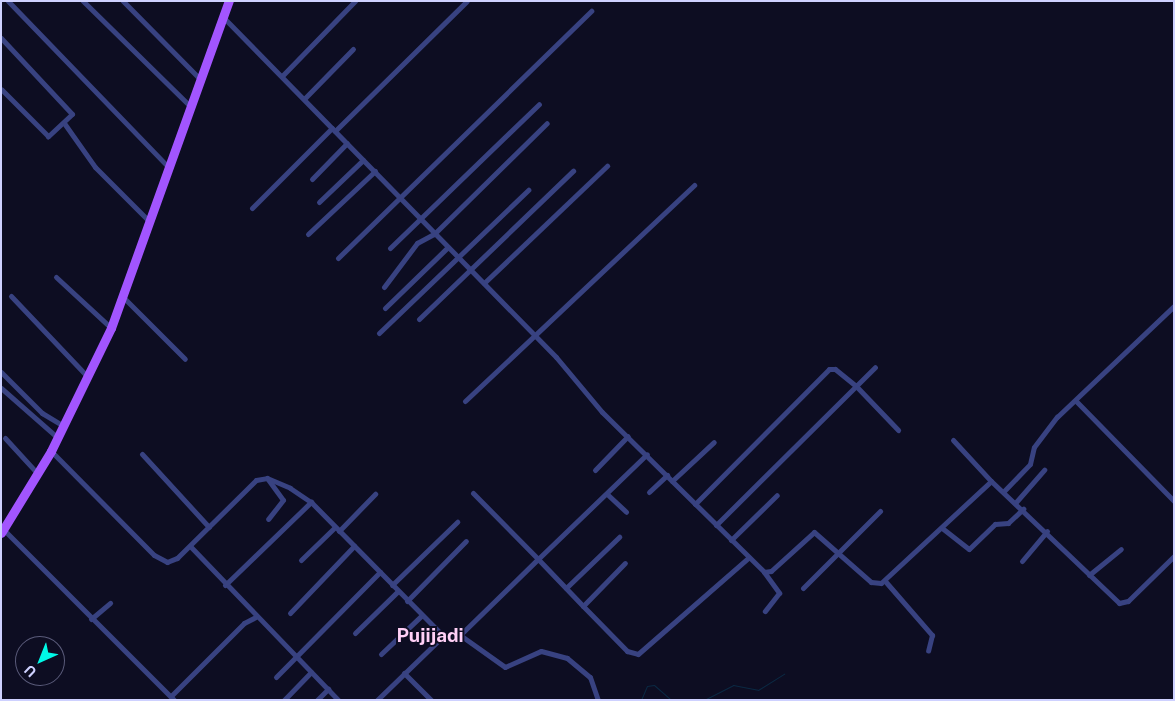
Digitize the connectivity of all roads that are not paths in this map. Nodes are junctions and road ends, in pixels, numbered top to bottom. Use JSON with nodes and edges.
{"nodes":[{"id":1,"x":8,"y":1,"type":"edge"},
{"id":2,"x":82,"y":1,"type":"edge"},
{"id":3,"x":123,"y":1,"type":"edge"},
{"id":4,"x":228,"y":1,"type":"edge"},
{"id":5,"x":356,"y":1,"type":"edge"},
{"id":6,"x":467,"y":1,"type":"edge"},
{"id":7,"x":591,"y":11,"type":"dead end"},
{"id":8,"x":223,"y":17,"type":"junction"},
{"id":9,"x":1,"y":38,"type":"edge"},
{"id":10,"x":353,"y":50,"type":"dead end"},
{"id":11,"x":282,"y":76,"type":"junction"},
{"id":12,"x":201,"y":80,"type":"junction"},
{"id":13,"x":1,"y":89,"type":"edge"},
{"id":14,"x":304,"y":99,"type":"junction"},
{"id":15,"x":538,"y":104,"type":"dead end"},
{"id":16,"x":192,"y":108,"type":"junction"},
{"id":17,"x":64,"y":122,"type":"junction"},
{"id":18,"x":547,"y":123,"type":"dead end"},
{"id":19,"x":333,"y":129,"type":"junction"},
{"id":20,"x":347,"y":143,"type":"junction"},
{"id":21,"x":363,"y":160,"type":"junction"},
{"id":22,"x":607,"y":166,"type":"dead end"},
{"id":23,"x":168,"y":168,"type":"junction"},
{"id":24,"x":375,"y":171,"type":"junction"},
{"id":25,"x":573,"y":171,"type":"dead end"},
{"id":26,"x":312,"y":179,"type":"dead end"},
{"id":27,"x":694,"y":186,"type":"dead end"},
{"id":28,"x":528,"y":190,"type":"dead end"},
{"id":29,"x":400,"y":199,"type":"junction"},
{"id":30,"x":319,"y":202,"type":"dead end"},
{"id":31,"x":252,"y":208,"type":"dead end"},
{"id":32,"x":419,"y":219,"type":"junction"},
{"id":33,"x":152,"y":224,"type":"junction"},
{"id":34,"x":308,"y":234,"type":"dead end"},
{"id":35,"x":434,"y":234,"type":"junction"},
{"id":36,"x":390,"y":248,"type":"dead end"},
{"id":37,"x":448,"y":248,"type":"junction"},
{"id":38,"x":338,"y":258,"type":"dead end"},
{"id":39,"x":459,"y":258,"type":"junction"},
{"id":40,"x":471,"y":272,"type":"junction"},
{"id":41,"x":56,"y":277,"type":"dead end"},
{"id":42,"x":484,"y":283,"type":"junction"},
{"id":43,"x":384,"y":286,"type":"dead end"},
{"id":44,"x":11,"y":296,"type":"dead end"},
{"id":45,"x":124,"y":298,"type":"junction"},
{"id":46,"x":1174,"y":306,"type":"edge"},
{"id":47,"x":384,"y":308,"type":"dead end"},
{"id":48,"x":419,"y":319,"type":"dead end"},
{"id":49,"x":111,"y":328,"type":"junction"},
{"id":50,"x":379,"y":333,"type":"dead end"},
{"id":51,"x":536,"y":338,"type":"junction"},
{"id":52,"x":184,"y":359,"type":"dead end"},
{"id":53,"x":875,"y":367,"type":"dead end"},
{"id":54,"x":1,"y":372,"type":"edge"},
{"id":55,"x":88,"y":377,"type":"junction"},
{"id":56,"x":856,"y":386,"type":"junction"},
{"id":57,"x":1,"y":388,"type":"edge"},
{"id":58,"x":465,"y":401,"type":"dead end"},
{"id":59,"x":1076,"y":401,"type":"junction"},
{"id":60,"x":62,"y":425,"type":"junction"},
{"id":61,"x":898,"y":430,"type":"dead end"},
{"id":62,"x":628,"y":436,"type":"junction"},
{"id":63,"x":5,"y":438,"type":"dead end"},
{"id":64,"x":58,"y":438,"type":"junction"},
{"id":65,"x":953,"y":440,"type":"dead end"},
{"id":66,"x":714,"y":442,"type":"dead end"},
{"id":67,"x":51,"y":451,"type":"junction"},
{"id":68,"x":142,"y":454,"type":"dead end"},
{"id":69,"x":647,"y":454,"type":"junction"},
{"id":70,"x":595,"y":470,"type":"dead end"},
{"id":71,"x":1044,"y":470,"type":"dead end"},
{"id":72,"x":667,"y":474,"type":"junction"},
{"id":73,"x":38,"y":475,"type":"junction"},
{"id":74,"x":267,"y":478,"type":"junction"},
{"id":75,"x":672,"y":481,"type":"junction"},
{"id":76,"x":991,"y":481,"type":"junction"},
{"id":77,"x":1004,"y":491,"type":"junction"},
{"id":78,"x":473,"y":492,"type":"dead end"},
{"id":79,"x":649,"y":492,"type":"dead end"},
{"id":80,"x":375,"y":494,"type":"dead end"},
{"id":81,"x":607,"y":494,"type":"junction"},
{"id":82,"x":777,"y":495,"type":"dead end"},
{"id":83,"x":1174,"y":501,"type":"edge"},
{"id":84,"x":310,"y":502,"type":"junction"},
{"id":85,"x":1016,"y":502,"type":"junction"},
{"id":86,"x":695,"y":504,"type":"junction"},
{"id":87,"x":1023,"y":509,"type":"junction"},
{"id":88,"x":880,"y":511,"type":"dead end"},
{"id":89,"x":626,"y":512,"type":"dead end"},
{"id":90,"x":268,"y":519,"type":"dead end"},
{"id":91,"x":457,"y":522,"type":"dead end"},
{"id":92,"x":716,"y":525,"type":"junction"},
{"id":93,"x":209,"y":527,"type":"junction"},
{"id":94,"x":942,"y":528,"type":"junction"},
{"id":95,"x":337,"y":529,"type":"junction"},
{"id":96,"x":2,"y":530,"type":"edge"},
{"id":97,"x":1047,"y":531,"type":"junction"},
{"id":98,"x":619,"y":537,"type":"dead end"},
{"id":99,"x":731,"y":540,"type":"junction"},
{"id":100,"x":466,"y":541,"type":"dead end"},
{"id":101,"x":190,"y":546,"type":"junction"},
{"id":102,"x":354,"y":546,"type":"junction"},
{"id":103,"x":1121,"y":549,"type":"dead end"},
{"id":104,"x":839,"y":553,"type":"junction"},
{"id":105,"x":1174,"y":556,"type":"edge"},
{"id":106,"x":749,"y":557,"type":"junction"},
{"id":107,"x":538,"y":559,"type":"junction"},
{"id":108,"x":301,"y":560,"type":"dead end"},
{"id":109,"x":1022,"y":561,"type":"dead end"},
{"id":110,"x":625,"y":563,"type":"dead end"},
{"id":111,"x":380,"y":572,"type":"junction"},
{"id":112,"x":764,"y":572,"type":"junction"},
{"id":113,"x":1089,"y":575,"type":"junction"},
{"id":114,"x":885,"y":581,"type":"junction"},
{"id":115,"x":226,"y":585,"type":"junction"},
{"id":116,"x":392,"y":585,"type":"junction"},
{"id":117,"x":566,"y":588,"type":"junction"},
{"id":118,"x":803,"y":588,"type":"dead end"},
{"id":119,"x":398,"y":591,"type":"junction"},
{"id":120,"x":407,"y":601,"type":"junction"},
{"id":121,"x":110,"y":603,"type":"dead end"},
{"id":122,"x":584,"y":606,"type":"junction"},
{"id":123,"x":765,"y":611,"type":"dead end"},
{"id":124,"x":290,"y":613,"type":"dead end"},
{"id":125,"x":421,"y":616,"type":"junction"},
{"id":126,"x":256,"y":617,"type":"junction"},
{"id":127,"x":90,"y":619,"type":"junction"},
{"id":128,"x":355,"y":634,"type":"dead end"},
{"id":129,"x":460,"y":635,"type":"junction"},
{"id":130,"x":442,"y":636,"type":"junction"},
{"id":131,"x":928,"y":651,"type":"dead end"},
{"id":132,"x":381,"y":654,"type":"dead end"},
{"id":133,"x":296,"y":657,"type":"junction"},
{"id":134,"x":311,"y":672,"type":"junction"},
{"id":135,"x":404,"y":673,"type":"junction"},
{"id":136,"x":276,"y":677,"type":"dead end"},
{"id":137,"x":328,"y":689,"type":"junction"},
{"id":138,"x":173,"y":698,"type":"edge"},
{"id":139,"x":284,"y":700,"type":"edge"},
{"id":140,"x":317,"y":700,"type":"edge"},
{"id":141,"x":338,"y":700,"type":"edge"},
{"id":142,"x":377,"y":700,"type":"edge"},
{"id":143,"x":431,"y":700,"type":"edge"},
{"id":144,"x":598,"y":700,"type":"edge"}],
"edges":[{"from":1,"to":23,"type":"street"},
{"from":2,"to":16,"type":"street"},
{"from":3,"to":12,"type":"street"},
{"from":4,"to":8,"type":"main road"},
{"from":5,"to":11,"type":"street"},
{"from":6,"to":19,"type":"street"},
{"from":7,"to":29,"type":"street"},
{"from":8,"to":11,"type":"street"},
{"from":8,"to":12,"type":"main road"},
{"from":9,"to":17,"type":"street"},
{"from":10,"to":14,"type":"street"},
{"from":11,"to":14,"type":"street"},
{"from":12,"to":16,"type":"main road"},
{"from":13,"to":17,"type":"street"},
{"from":14,"to":19,"type":"street"},
{"from":15,"to":32,"type":"street"},
{"from":16,"to":23,"type":"main road"},
{"from":17,"to":33,"type":"street"},
{"from":18,"to":35,"type":"street"},
{"from":19,"to":20,"type":"street"},
{"from":19,"to":31,"type":"street"},
{"from":20,"to":21,"type":"street"},
{"from":20,"to":26,"type":"street"},
{"from":21,"to":24,"type":"street"},
{"from":21,"to":30,"type":"street"},
{"from":22,"to":42,"type":"street"},
{"from":23,"to":33,"type":"main road"},
{"from":24,"to":29,"type":"street"},
{"from":24,"to":34,"type":"street"},
{"from":25,"to":40,"type":"street"},
{"from":27,"to":51,"type":"street"},
{"from":28,"to":39,"type":"street"},
{"from":29,"to":32,"type":"street"},
{"from":29,"to":38,"type":"street"},
{"from":32,"to":35,"type":"street"},
{"from":32,"to":36,"type":"street"},
{"from":33,"to":45,"type":"main road"},
{"from":35,"to":37,"type":"street"},
{"from":35,"to":43,"type":"street"},
{"from":37,"to":39,"type":"street"},
{"from":37,"to":47,"type":"street"},
{"from":39,"to":40,"type":"street"},
{"from":39,"to":50,"type":"street"},
{"from":40,"to":42,"type":"street"},
{"from":40,"to":48,"type":"street"},
{"from":41,"to":49,"type":"street"},
{"from":42,"to":51,"type":"street"},
{"from":44,"to":55,"type":"street"},
{"from":45,"to":49,"type":"main road"},
{"from":45,"to":52,"type":"street"},
{"from":46,"to":59,"type":"street"},
{"from":49,"to":55,"type":"main road"},
{"from":51,"to":58,"type":"street"},
{"from":51,"to":62,"type":"street"},
{"from":53,"to":56,"type":"street"},
{"from":54,"to":60,"type":"street"},
{"from":55,"to":60,"type":"main road"},
{"from":56,"to":61,"type":"street"},
{"from":56,"to":86,"type":"street"},
{"from":56,"to":92,"type":"street"},
{"from":57,"to":64,"type":"street"},
{"from":59,"to":77,"type":"street"},
{"from":59,"to":83,"type":"street"},
{"from":60,"to":64,"type":"main road"},
{"from":62,"to":69,"type":"street"},
{"from":62,"to":70,"type":"street"},
{"from":63,"to":73,"type":"street"},
{"from":64,"to":67,"type":"main road"},
{"from":65,"to":76,"type":"street"},
{"from":66,"to":75,"type":"street"},
{"from":67,"to":73,"type":"main road"},
{"from":67,"to":101,"type":"street"},
{"from":68,"to":93,"type":"street"},
{"from":69,"to":72,"type":"street"},
{"from":69,"to":81,"type":"street"},
{"from":71,"to":85,"type":"street"},
{"from":72,"to":75,"type":"street"},
{"from":72,"to":79,"type":"street"},
{"from":73,"to":96,"type":"main road"},
{"from":74,"to":84,"type":"street"},
{"from":74,"to":90,"type":"street"},
{"from":74,"to":93,"type":"street"},
{"from":75,"to":86,"type":"street"},
{"from":76,"to":77,"type":"street"},
{"from":76,"to":94,"type":"street"},
{"from":77,"to":85,"type":"street"},
{"from":78,"to":107,"type":"street"},
{"from":80,"to":95,"type":"street"},
{"from":81,"to":89,"type":"street"},
{"from":81,"to":107,"type":"street"},
{"from":82,"to":99,"type":"street"},
{"from":84,"to":95,"type":"street"},
{"from":84,"to":115,"type":"street"},
{"from":85,"to":87,"type":"street"},
{"from":86,"to":92,"type":"street"},
{"from":87,"to":94,"type":"street"},
{"from":87,"to":97,"type":"street"},
{"from":88,"to":104,"type":"street"},
{"from":91,"to":116,"type":"street"},
{"from":92,"to":99,"type":"street"},
{"from":93,"to":101,"type":"street"},
{"from":94,"to":114,"type":"street"},
{"from":95,"to":102,"type":"street"},
{"from":95,"to":108,"type":"street"},
{"from":96,"to":127,"type":"street"},
{"from":97,"to":109,"type":"street"},
{"from":97,"to":113,"type":"street"},
{"from":98,"to":117,"type":"street"},
{"from":99,"to":106,"type":"street"},
{"from":100,"to":120,"type":"street"},
{"from":101,"to":115,"type":"street"},
{"from":102,"to":111,"type":"street"},
{"from":102,"to":124,"type":"street"},
{"from":103,"to":113,"type":"street"},
{"from":104,"to":112,"type":"street"},
{"from":104,"to":114,"type":"street"},
{"from":104,"to":118,"type":"street"},
{"from":105,"to":113,"type":"street"},
{"from":106,"to":112,"type":"street"},
{"from":106,"to":122,"type":"street"},
{"from":107,"to":117,"type":"street"},
{"from":107,"to":129,"type":"street"},
{"from":110,"to":122,"type":"street"},
{"from":111,"to":116,"type":"street"},
{"from":111,"to":133,"type":"street"},
{"from":112,"to":123,"type":"street"},
{"from":114,"to":131,"type":"street"},
{"from":115,"to":126,"type":"street"},
{"from":116,"to":119,"type":"street"},
{"from":117,"to":122,"type":"street"},
{"from":119,"to":120,"type":"street"},
{"from":119,"to":128,"type":"street"},
{"from":120,"to":125,"type":"street"},
{"from":121,"to":127,"type":"street"},
{"from":125,"to":130,"type":"street"},
{"from":125,"to":132,"type":"street"},
{"from":126,"to":133,"type":"street"},
{"from":126,"to":138,"type":"street"},
{"from":127,"to":138,"type":"street"},
{"from":129,"to":130,"type":"street"},
{"from":129,"to":144,"type":"street"},
{"from":130,"to":135,"type":"street"},
{"from":133,"to":134,"type":"street"},
{"from":133,"to":136,"type":"street"},
{"from":134,"to":137,"type":"street"},
{"from":134,"to":139,"type":"street"},
{"from":135,"to":142,"type":"street"},
{"from":135,"to":143,"type":"street"},
{"from":137,"to":140,"type":"street"},
{"from":137,"to":141,"type":"street"}]}
